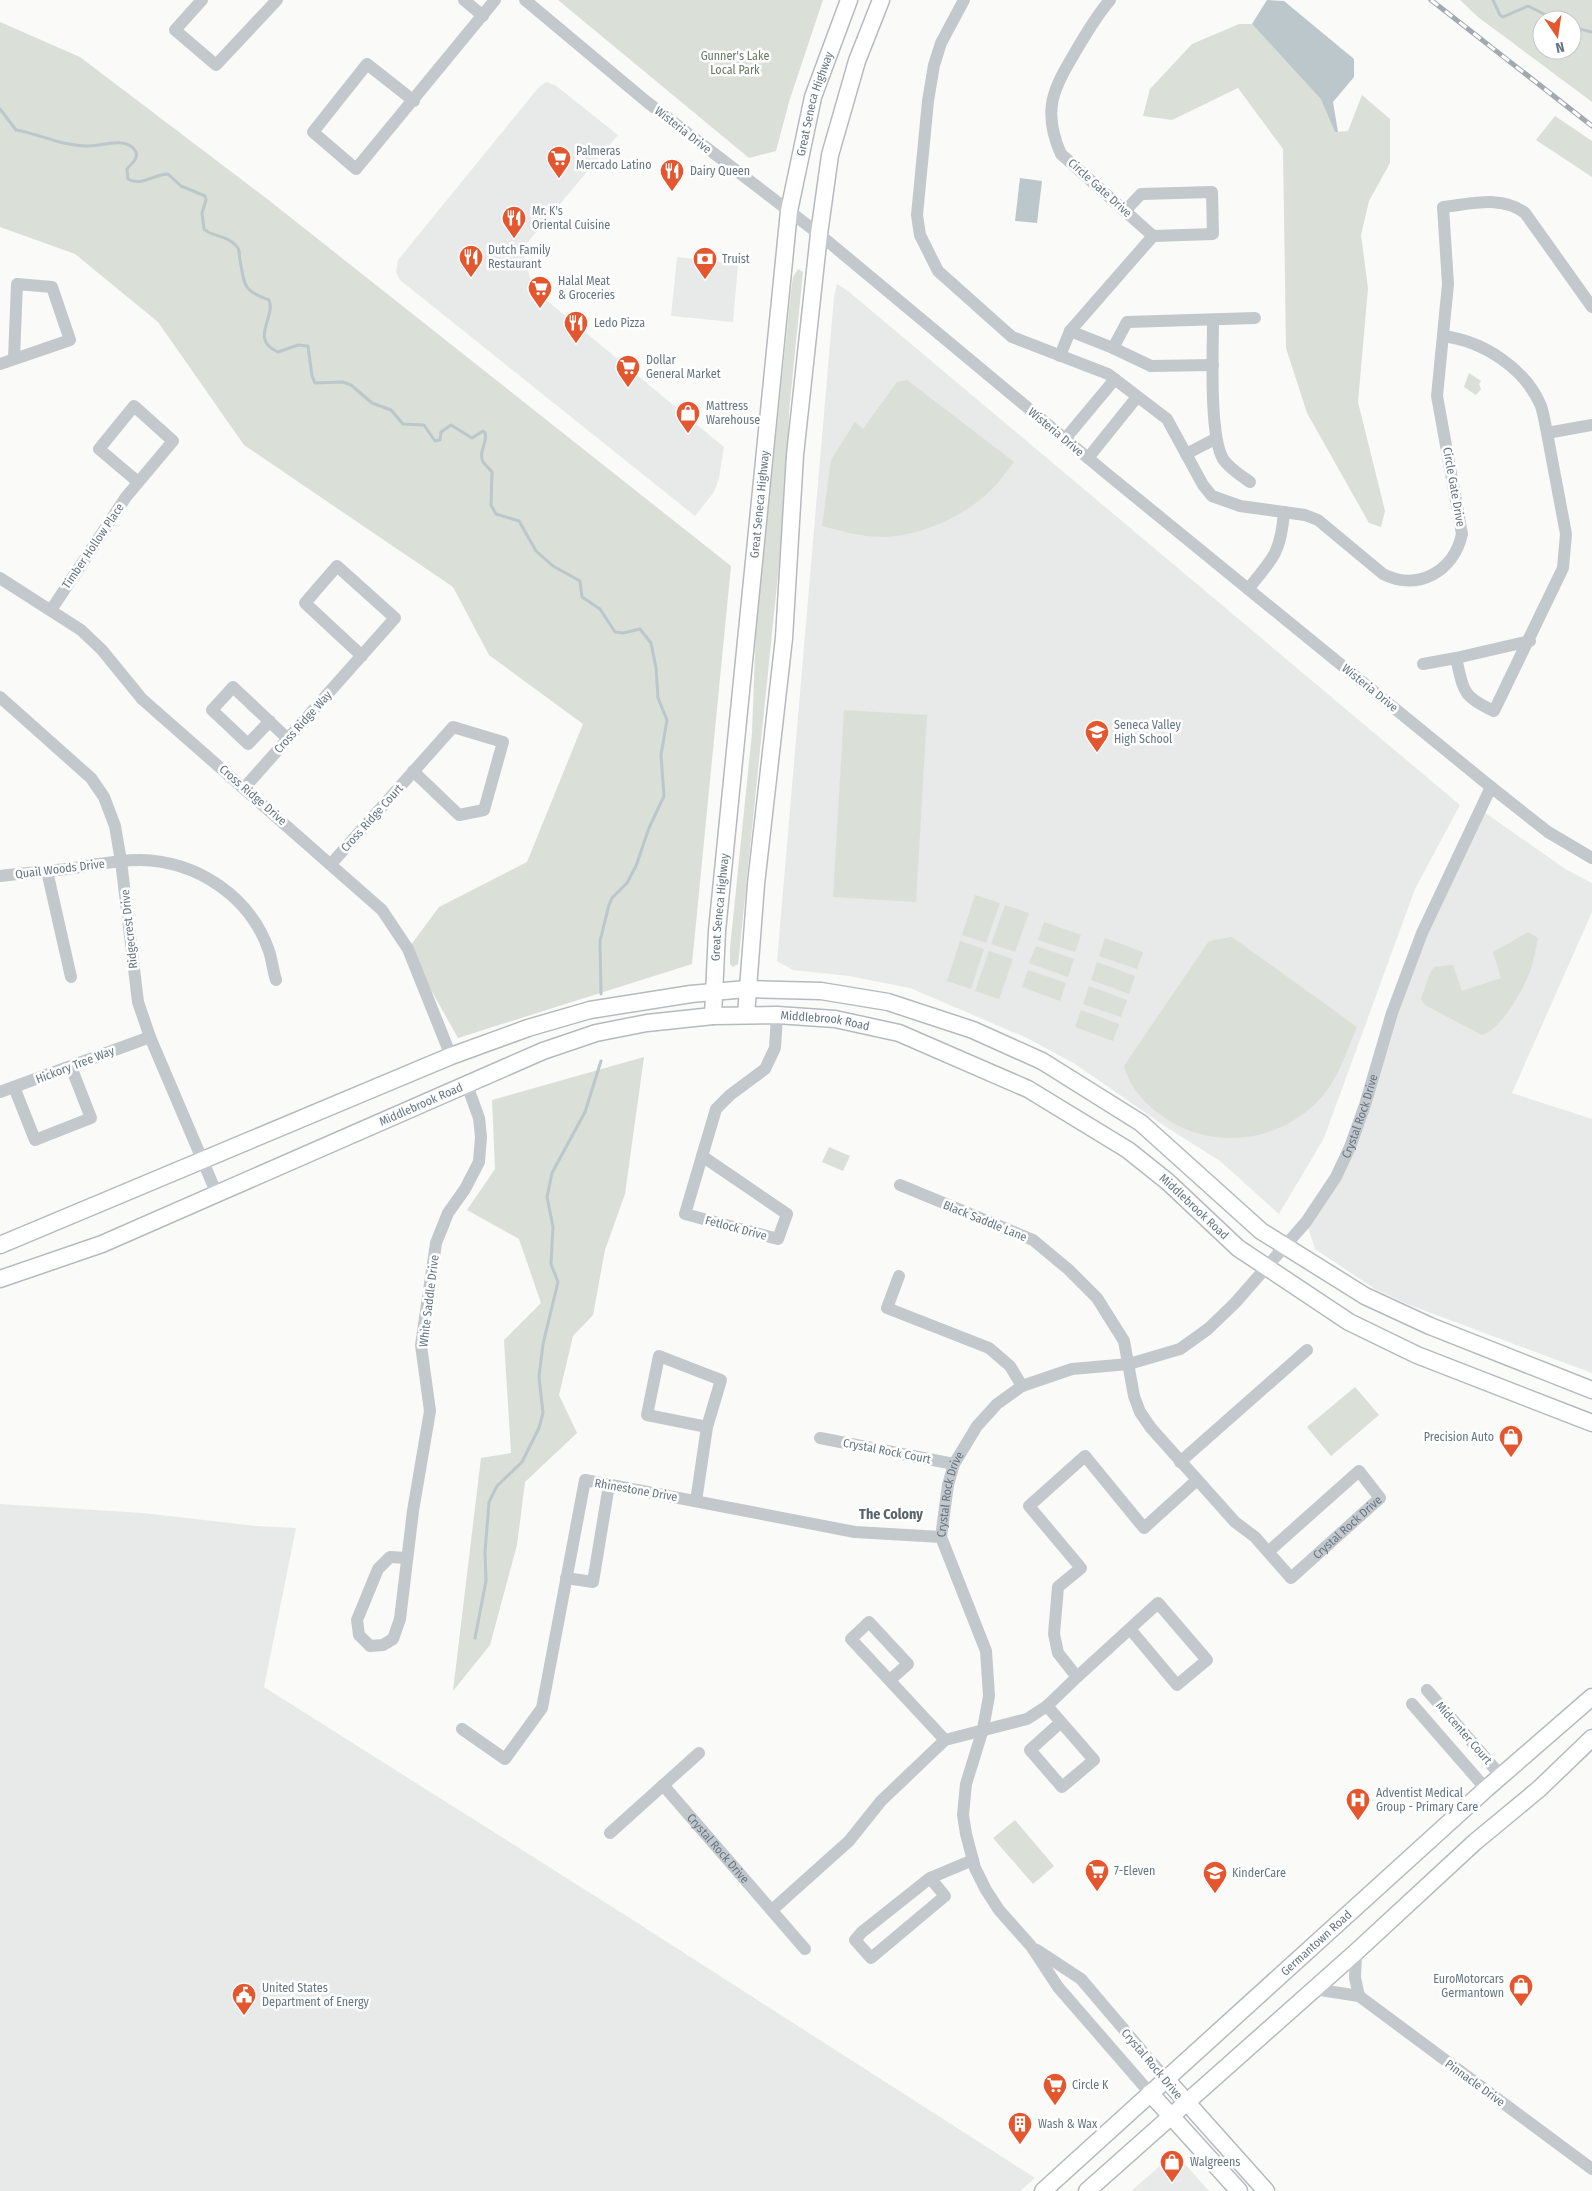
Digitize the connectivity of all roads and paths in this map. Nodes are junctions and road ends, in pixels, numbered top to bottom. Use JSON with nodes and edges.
{"nodes":[{"id":1,"x":202,"y":0,"type":"edge"},
{"id":2,"x":277,"y":0,"type":"edge"},
{"id":3,"x":464,"y":0,"type":"edge"},
{"id":4,"x":496,"y":0,"type":"edge"},
{"id":5,"x":525,"y":0,"type":"edge"},
{"id":6,"x":849,"y":0,"type":"edge"},
{"id":7,"x":881,"y":0,"type":"edge"},
{"id":8,"x":964,"y":0,"type":"edge"},
{"id":9,"x":1110,"y":0,"type":"edge"},
{"id":10,"x":483,"y":16,"type":"junction"},
{"id":11,"x":414,"y":102,"type":"junction"},
{"id":12,"x":788,"y":210,"type":"junction"},
{"id":13,"x":1125,"y":211,"type":"junction"},
{"id":14,"x":819,"y":234,"type":"junction"},
{"id":15,"x":1153,"y":236,"type":"junction"},
{"id":16,"x":1592,"y":308,"type":"edge"},
{"id":17,"x":1255,"y":318,"type":"dead end"},
{"id":18,"x":1213,"y":320,"type":"junction"},
{"id":19,"x":1070,"y":331,"type":"junction"},
{"id":20,"x":1443,"y":336,"type":"junction"},
{"id":21,"x":1113,"y":348,"type":"junction"},
{"id":22,"x":1060,"y":356,"type":"junction"},
{"id":23,"x":14,"y":358,"type":"junction"},
{"id":24,"x":0,"y":364,"type":"edge"},
{"id":25,"x":1213,"y":365,"type":"junction"},
{"id":26,"x":1114,"y":379,"type":"junction"},
{"id":27,"x":1137,"y":397,"type":"junction"},
{"id":28,"x":1592,"y":425,"type":"edge"},
{"id":29,"x":1547,"y":433,"type":"junction"},
{"id":30,"x":1065,"y":439,"type":"junction"},
{"id":31,"x":1216,"y":439,"type":"junction"},
{"id":32,"x":1186,"y":454,"type":"junction"},
{"id":33,"x":1088,"y":458,"type":"junction"},
{"id":34,"x":138,"y":482,"type":"junction"},
{"id":35,"x":1250,"y":482,"type":"dead end"},
{"id":36,"x":1284,"y":512,"type":"junction"},
{"id":37,"x":0,"y":578,"type":"edge"},
{"id":38,"x":1248,"y":589,"type":"junction"},
{"id":39,"x":51,"y":610,"type":"junction"},
{"id":40,"x":1530,"y":640,"type":"junction"},
{"id":41,"x":362,"y":656,"type":"junction"},
{"id":42,"x":1456,"y":658,"type":"junction"},
{"id":43,"x":1423,"y":664,"type":"dead end"},
{"id":44,"x":0,"y":697,"type":"edge"},
{"id":45,"x":270,"y":722,"type":"junction"},
{"id":46,"x":288,"y":739,"type":"junction"},
{"id":47,"x":413,"y":771,"type":"junction"},
{"id":48,"x":245,"y":787,"type":"junction"},
{"id":49,"x":1491,"y":787,"type":"junction"},
{"id":50,"x":1592,"y":858,"type":"edge"},
{"id":51,"x":121,"y":861,"type":"junction"},
{"id":52,"x":331,"y":864,"type":"junction"},
{"id":53,"x":48,"y":871,"type":"junction"},
{"id":54,"x":0,"y":876,"type":"edge"},
{"id":55,"x":71,"y":977,"type":"dead end"},
{"id":56,"x":276,"y":980,"type":"dead end"},
{"id":57,"x":746,"y":989,"type":"junction"},
{"id":58,"x":713,"y":991,"type":"junction"},
{"id":59,"x":746,"y":1015,"type":"junction"},
{"id":60,"x":777,"y":1015,"type":"junction"},
{"id":61,"x":713,"y":1016,"type":"junction"},
{"id":62,"x":150,"y":1037,"type":"junction"},
{"id":63,"x":451,"y":1056,"type":"junction"},
{"id":64,"x":71,"y":1067,"type":"junction"},
{"id":65,"x":467,"y":1085,"type":"junction"},
{"id":66,"x":14,"y":1088,"type":"junction"},
{"id":67,"x":0,"y":1092,"type":"edge"},
{"id":68,"x":702,"y":1156,"type":"junction"},
{"id":69,"x":203,"y":1158,"type":"junction"},
{"id":70,"x":900,"y":1186,"type":"dead end"},
{"id":71,"x":216,"y":1192,"type":"junction"},
{"id":72,"x":0,"y":1245,"type":"edge"},
{"id":73,"x":1285,"y":1246,"type":"junction"},
{"id":74,"x":1266,"y":1268,"type":"junction"},
{"id":75,"x":899,"y":1276,"type":"dead end"},
{"id":76,"x":0,"y":1279,"type":"edge"},
{"id":77,"x":1307,"y":1350,"type":"dead end"},
{"id":78,"x":1129,"y":1364,"type":"junction"},
{"id":79,"x":1022,"y":1386,"type":"junction"},
{"id":80,"x":1592,"y":1390,"type":"edge"},
{"id":81,"x":1587,"y":1417,"type":"edge"},
{"id":82,"x":707,"y":1427,"type":"junction"},
{"id":83,"x":820,"y":1438,"type":"dead end"},
{"id":84,"x":1180,"y":1462,"type":"junction"},
{"id":85,"x":954,"y":1464,"type":"junction"},
{"id":86,"x":1197,"y":1480,"type":"junction"},
{"id":87,"x":609,"y":1485,"type":"junction"},
{"id":88,"x":696,"y":1501,"type":"junction"},
{"id":89,"x":940,"y":1537,"type":"junction"},
{"id":90,"x":1268,"y":1552,"type":"junction"},
{"id":91,"x":407,"y":1558,"type":"junction"},
{"id":92,"x":566,"y":1578,"type":"junction"},
{"id":93,"x":1130,"y":1628,"type":"junction"},
{"id":94,"x":1077,"y":1677,"type":"junction"},
{"id":95,"x":890,"y":1680,"type":"junction"},
{"id":96,"x":1427,"y":1690,"type":"dead end"},
{"id":97,"x":1592,"y":1697,"type":"edge"},
{"id":98,"x":1412,"y":1704,"type":"dead end"},
{"id":99,"x":1047,"y":1706,"type":"junction"},
{"id":100,"x":1061,"y":1722,"type":"junction"},
{"id":101,"x":462,"y":1729,"type":"dead end"},
{"id":102,"x":983,"y":1729,"type":"junction"},
{"id":103,"x":1592,"y":1738,"type":"edge"},
{"id":104,"x":946,"y":1740,"type":"junction"},
{"id":105,"x":700,"y":1753,"type":"dead end"},
{"id":106,"x":1501,"y":1776,"type":"junction"},
{"id":107,"x":663,"y":1786,"type":"junction"},
{"id":108,"x":1486,"y":1789,"type":"junction"},
{"id":109,"x":610,"y":1833,"type":"dead end"},
{"id":110,"x":973,"y":1860,"type":"junction"},
{"id":111,"x":930,"y":1878,"type":"junction"},
{"id":112,"x":772,"y":1910,"type":"junction"},
{"id":113,"x":1031,"y":1946,"type":"junction"},
{"id":114,"x":805,"y":1949,"type":"dead end"},
{"id":115,"x":1356,"y":1952,"type":"junction"},
{"id":116,"x":1314,"y":1989,"type":"junction"},
{"id":117,"x":1358,"y":1996,"type":"junction"},
{"id":118,"x":1166,"y":2079,"type":"junction"},
{"id":119,"x":1150,"y":2093,"type":"junction"},
{"id":120,"x":1186,"y":2103,"type":"junction"},
{"id":121,"x":1172,"y":2116,"type":"junction"},
{"id":122,"x":1592,"y":2169,"type":"edge"},
{"id":123,"x":1043,"y":2191,"type":"edge"},
{"id":124,"x":1087,"y":2191,"type":"edge"},
{"id":125,"x":1239,"y":2191,"type":"edge"},
{"id":126,"x":1266,"y":2191,"type":"edge"}],
"edges":[{"from":1,"to":2,"type":"street"},
{"from":3,"to":10,"type":"street"},
{"from":4,"to":10,"type":"street"},
{"from":5,"to":12,"type":"street","name":"Wisteria Drive"},
{"from":6,"to":12,"type":"main road","name":"Great Seneca Highway"},
{"from":7,"to":14,"type":"main road"},
{"from":8,"to":22,"type":"street","name":"Circle Gate Drive"},
{"from":9,"to":13,"type":"street","name":"Circle Gate Drive"},
{"from":10,"to":11,"type":"street"},
{"from":11,"to":11,"type":"street"},
{"from":12,"to":14,"type":"street","name":"Wisteria Drive"},
{"from":12,"to":58,"type":"main road","name":"Great Seneca Highway"},
{"from":13,"to":15,"type":"street","name":"Circle Gate Drive"},
{"from":13,"to":15,"type":"street"},
{"from":14,"to":30,"type":"street","name":"Wisteria Drive"},
{"from":14,"to":57,"type":"main road"},
{"from":15,"to":19,"type":"street"},
{"from":16,"to":20,"type":"street","name":"Circle Gate Drive"},
{"from":17,"to":18,"type":"street"},
{"from":18,"to":21,"type":"street"},
{"from":18,"to":25,"type":"street"},
{"from":19,"to":21,"type":"street"},
{"from":19,"to":22,"type":"street"},
{"from":20,"to":29,"type":"street"},
{"from":20,"to":36,"type":"street","name":"Circle Gate Drive"},
{"from":21,"to":25,"type":"street"},
{"from":22,"to":26,"type":"street","name":"Circle Gate Drive"},
{"from":23,"to":23,"type":"street"},
{"from":23,"to":24,"type":"street"},
{"from":25,"to":31,"type":"street"},
{"from":26,"to":27,"type":"street","name":"Circle Gate Drive"},
{"from":26,"to":30,"type":"street"},
{"from":27,"to":32,"type":"street","name":"Circle Gate Drive"},
{"from":27,"to":33,"type":"street"},
{"from":28,"to":29,"type":"street"},
{"from":29,"to":40,"type":"street"},
{"from":30,"to":33,"type":"street","name":"Wisteria Drive"},
{"from":31,"to":32,"type":"street"},
{"from":31,"to":35,"type":"street"},
{"from":32,"to":36,"type":"street","name":"Circle Gate Drive"},
{"from":33,"to":38,"type":"street","name":"Wisteria Drive"},
{"from":34,"to":34,"type":"street","name":"Timber Hollow Place"},
{"from":34,"to":39,"type":"street","name":"Timber Hollow Place"},
{"from":36,"to":38,"type":"street"},
{"from":37,"to":39,"type":"street","name":"Cross Ridge Drive"},
{"from":38,"to":49,"type":"street","name":"Wisteria Drive"},
{"from":39,"to":48,"type":"street","name":"Cross Ridge Drive"},
{"from":40,"to":42,"type":"street"},
{"from":40,"to":42,"type":"street"},
{"from":41,"to":41,"type":"street","name":"Cross Ridge Way"},
{"from":41,"to":46,"type":"street","name":"Cross Ridge Way"},
{"from":42,"to":43,"type":"street"},
{"from":44,"to":51,"type":"street","name":"Ridgecrest Drive"},
{"from":45,"to":45,"type":"street"},
{"from":45,"to":46,"type":"street"},
{"from":46,"to":48,"type":"street","name":"Cross Ridge Way"},
{"from":47,"to":47,"type":"street","name":"Cross Ridge Court"},
{"from":47,"to":52,"type":"street","name":"Cross Ridge Court"},
{"from":48,"to":52,"type":"street","name":"Cross Ridge Drive"},
{"from":49,"to":50,"type":"street","name":"Wisteria Drive"},
{"from":49,"to":73,"type":"street","name":"Crystal Rock Drive"},
{"from":51,"to":53,"type":"street","name":"Quail Woods Drive"},
{"from":51,"to":56,"type":"street","name":"Quail Woods Drive"},
{"from":51,"to":62,"type":"street","name":"Ridgecrest Drive"},
{"from":52,"to":63,"type":"street","name":"Cross Ridge Drive"},
{"from":53,"to":54,"type":"street","name":"Quail Woods Drive"},
{"from":53,"to":55,"type":"street"},
{"from":57,"to":58,"type":"main road"},
{"from":57,"to":59,"type":"main road"},
{"from":57,"to":73,"type":"main road"},
{"from":58,"to":61,"type":"main road","name":"Great Seneca Highway"},
{"from":58,"to":63,"type":"main road"},
{"from":59,"to":60,"type":"main road","name":"Middlebrook Road"},
{"from":59,"to":61,"type":"main road","name":"Middlebrook Road"},
{"from":60,"to":68,"type":"street","name":"Fetlock Drive"},
{"from":60,"to":74,"type":"main road","name":"Middlebrook Road"},
{"from":61,"to":65,"type":"main road","name":"Middlebrook Road"},
{"from":62,"to":64,"type":"street","name":"Hickory Tree Way"},
{"from":62,"to":69,"type":"street","name":"Ridgecrest Drive"},
{"from":63,"to":69,"type":"main road"},
{"from":64,"to":66,"type":"street","name":"Hickory Tree Way"},
{"from":64,"to":66,"type":"street"},
{"from":65,"to":71,"type":"main road","name":"Middlebrook Road"},
{"from":65,"to":91,"type":"street","name":"White Saddle Drive"},
{"from":66,"to":67,"type":"street","name":"Hickory Tree Way"},
{"from":68,"to":68,"type":"street","name":"Fetlock Drive"},
{"from":69,"to":71,"type":"street","name":"Ridgecrest Drive"},
{"from":69,"to":72,"type":"main road"},
{"from":70,"to":78,"type":"street","name":"Black Saddle Lane"},
{"from":71,"to":76,"type":"main road","name":"Middlebrook Road"},
{"from":73,"to":74,"type":"street","name":"Crystal Rock Drive"},
{"from":73,"to":80,"type":"main road"},
{"from":74,"to":78,"type":"street","name":"Crystal Rock Drive"},
{"from":74,"to":81,"type":"main road","name":"Middlebrook Road"},
{"from":75,"to":79,"type":"street"},
{"from":77,"to":84,"type":"street"},
{"from":78,"to":79,"type":"street","name":"Crystal Rock Drive"},
{"from":78,"to":84,"type":"street","name":"Crystal Rock Drive"},
{"from":79,"to":85,"type":"street","name":"Crystal Rock Drive"},
{"from":82,"to":82,"type":"street"},
{"from":82,"to":88,"type":"street"},
{"from":83,"to":85,"type":"street","name":"Crystal Rock Court"},
{"from":84,"to":86,"type":"street","name":"Crystal Rock Drive"},
{"from":85,"to":89,"type":"street","name":"Crystal Rock Drive"},
{"from":86,"to":90,"type":"street","name":"Crystal Rock Drive"},
{"from":86,"to":94,"type":"street"},
{"from":87,"to":88,"type":"street","name":"Rhinestone Drive"},
{"from":87,"to":92,"type":"street","name":"Rhinestone Drive"},
{"from":87,"to":92,"type":"street"},
{"from":88,"to":89,"type":"street","name":"Rhinestone Drive"},
{"from":89,"to":102,"type":"street","name":"Crystal Rock Drive"},
{"from":90,"to":90,"type":"street","name":"Crystal Rock Drive"},
{"from":91,"to":91,"type":"street","name":"White Saddle Drive"},
{"from":92,"to":101,"type":"street","name":"Rhinestone Drive"},
{"from":93,"to":93,"type":"street"},
{"from":93,"to":94,"type":"street"},
{"from":94,"to":99,"type":"street"},
{"from":95,"to":95,"type":"street"},
{"from":95,"to":104,"type":"street"},
{"from":96,"to":106,"type":"street","name":"Midcenter Court"},
{"from":97,"to":106,"type":"main road","name":"Germantown Road"},
{"from":98,"to":108,"type":"street","name":"Midcenter Court"},
{"from":99,"to":100,"type":"street"},
{"from":99,"to":102,"type":"street"},
{"from":100,"to":100,"type":"street"},
{"from":102,"to":104,"type":"street"},
{"from":102,"to":110,"type":"street","name":"Crystal Rock Drive"},
{"from":103,"to":115,"type":"main road"},
{"from":104,"to":112,"type":"street"},
{"from":105,"to":107,"type":"street"},
{"from":106,"to":108,"type":"main road","name":"Germantown Road"},
{"from":107,"to":109,"type":"street"},
{"from":107,"to":112,"type":"street","name":"Crystal Rock Drive"},
{"from":108,"to":118,"type":"main road","name":"Germantown Road"},
{"from":110,"to":111,"type":"street"},
{"from":110,"to":113,"type":"street","name":"Crystal Rock Drive"},
{"from":111,"to":111,"type":"street"},
{"from":112,"to":114,"type":"street","name":"Crystal Rock Drive"},
{"from":113,"to":118,"type":"street","name":"Crystal Rock Drive"},
{"from":113,"to":119,"type":"street","name":"Crystal Rock Drive"},
{"from":115,"to":116,"type":"main road"},
{"from":115,"to":117,"type":"street"},
{"from":116,"to":117,"type":"street","name":"Pinnacle Drive"},
{"from":116,"to":120,"type":"main road"},
{"from":117,"to":122,"type":"street","name":"Pinnacle Drive"},
{"from":118,"to":119,"type":"main road","name":"Germantown Road"},
{"from":118,"to":120,"type":"main road","name":"Crystal Rock Drive"},
{"from":119,"to":121,"type":"main road","name":"Crystal Rock Drive"},
{"from":119,"to":123,"type":"main road","name":"Germantown Road"},
{"from":120,"to":121,"type":"main road"},
{"from":120,"to":126,"type":"main road","name":"Crystal Rock Drive"},
{"from":121,"to":124,"type":"main road"},
{"from":121,"to":125,"type":"main road","name":"Crystal Rock Drive"}]}
